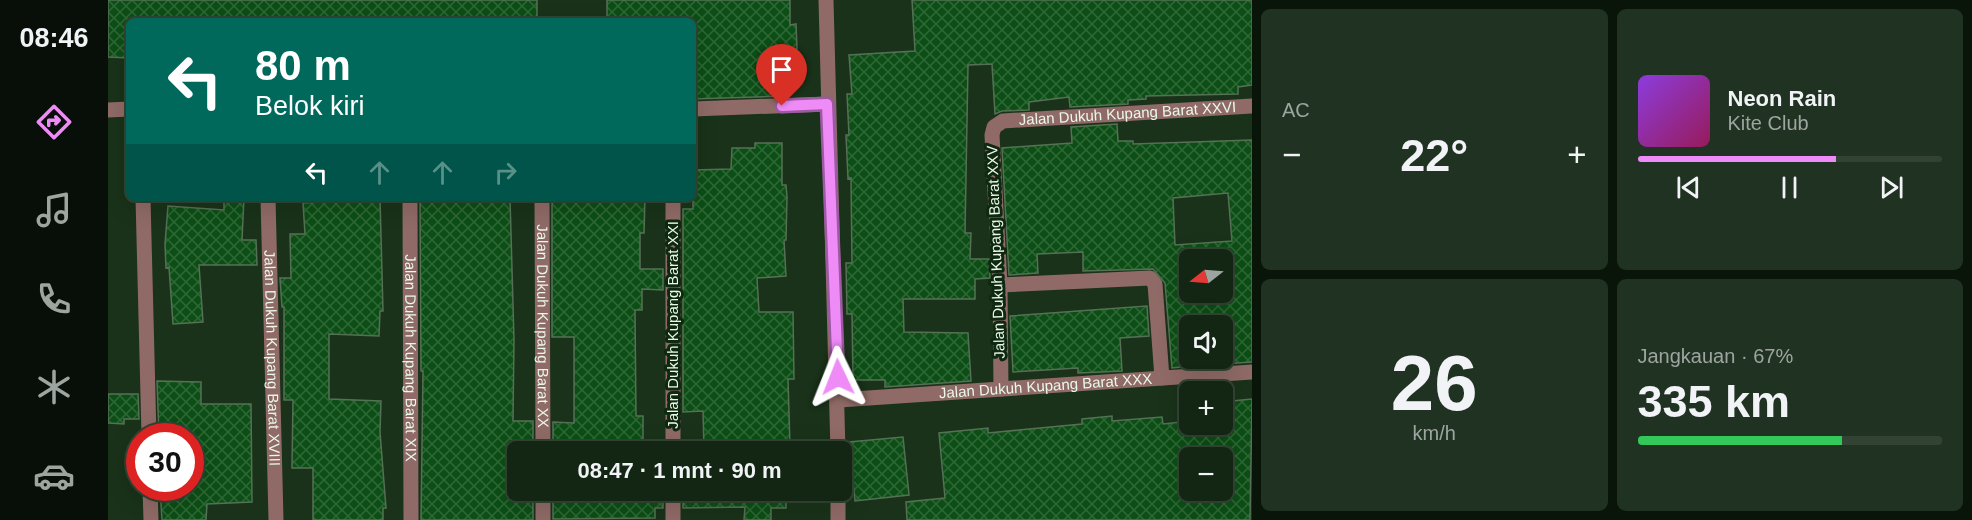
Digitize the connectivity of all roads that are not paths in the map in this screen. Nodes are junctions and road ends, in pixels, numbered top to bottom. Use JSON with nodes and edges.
{"nodes":[{"id":1,"x":826,"y":0,"type":"edge"},
{"id":2,"x":827,"y":104,"type":"junction"},
{"id":3,"x":1252,"y":106,"type":"edge"},
{"id":4,"x":126,"y":109,"type":"edge"},
{"id":5,"x":696,"y":109,"type":"edge"},
{"id":6,"x":108,"y":110,"type":"edge"},
{"id":7,"x":1003,"y":121,"type":"joint"},
{"id":8,"x":143,"y":201,"type":"edge"},
{"id":9,"x":268,"y":201,"type":"edge"},
{"id":10,"x":410,"y":201,"type":"edge"},
{"id":11,"x":542,"y":201,"type":"edge"},
{"id":12,"x":673,"y":201,"type":"edge"},
{"id":13,"x":1000,"y":285,"type":"junction"},
{"id":14,"x":1252,"y":372,"type":"edge"},
{"id":15,"x":1162,"y":378,"type":"junction"},
{"id":16,"x":1001,"y":389,"type":"junction"},
{"id":17,"x":839,"y":400,"type":"junction"},
{"id":18,"x":148,"y":423,"type":"edge"},
{"id":19,"x":543,"y":441,"type":"edge"},
{"id":20,"x":673,"y":441,"type":"edge"},
{"id":21,"x":838,"y":441,"type":"edge"},
{"id":22,"x":150,"y":501,"type":"edge"},
{"id":23,"x":543,"y":501,"type":"edge"},
{"id":24,"x":673,"y":501,"type":"edge"},
{"id":25,"x":838,"y":501,"type":"edge"},
{"id":26,"x":151,"y":520,"type":"edge"},
{"id":27,"x":276,"y":520,"type":"edge"},
{"id":28,"x":411,"y":520,"type":"edge"},
{"id":29,"x":543,"y":520,"type":"edge"},
{"id":30,"x":673,"y":520,"type":"edge"},
{"id":31,"x":838,"y":520,"type":"edge"}],
"edges":[{"from":1,"to":2,"type":"street"},
{"from":2,"to":5,"type":"street"},
{"from":2,"to":17,"type":"street"},
{"from":3,"to":7,"type":"street","name":"Jalan Dukuh Kupang Barat XXVI"},
{"from":4,"to":6,"type":"street"},
{"from":7,"to":13,"type":"street","name":"Jalan Dukuh Kupang Barat XXV"},
{"from":8,"to":18,"type":"street"},
{"from":9,"to":27,"type":"street","name":"Jalan Dukuh Kupang Barat XVIII"},
{"from":10,"to":28,"type":"street","name":"Jalan Dukuh Kupang Barat XIX"},
{"from":11,"to":19,"type":"street","name":"Jalan Dukuh Kupang Barat XX"},
{"from":12,"to":20,"type":"street","name":"Jalan Dukuh Kupang Barat XXI"},
{"from":13,"to":15,"type":"street"},
{"from":13,"to":16,"type":"street","name":"Jalan Dukuh Kupang Barat XXV"},
{"from":14,"to":15,"type":"street","name":"Jalan Dukuh Kupang Barat XXX"},
{"from":15,"to":16,"type":"street","name":"Jalan Dukuh Kupang Barat XXX"},
{"from":16,"to":17,"type":"street","name":"Jalan Dukuh Kupang Barat XXX"},
{"from":17,"to":21,"type":"street"},
{"from":22,"to":26,"type":"street"},
{"from":23,"to":29,"type":"street"},
{"from":24,"to":30,"type":"street"},
{"from":25,"to":31,"type":"street"}]}
